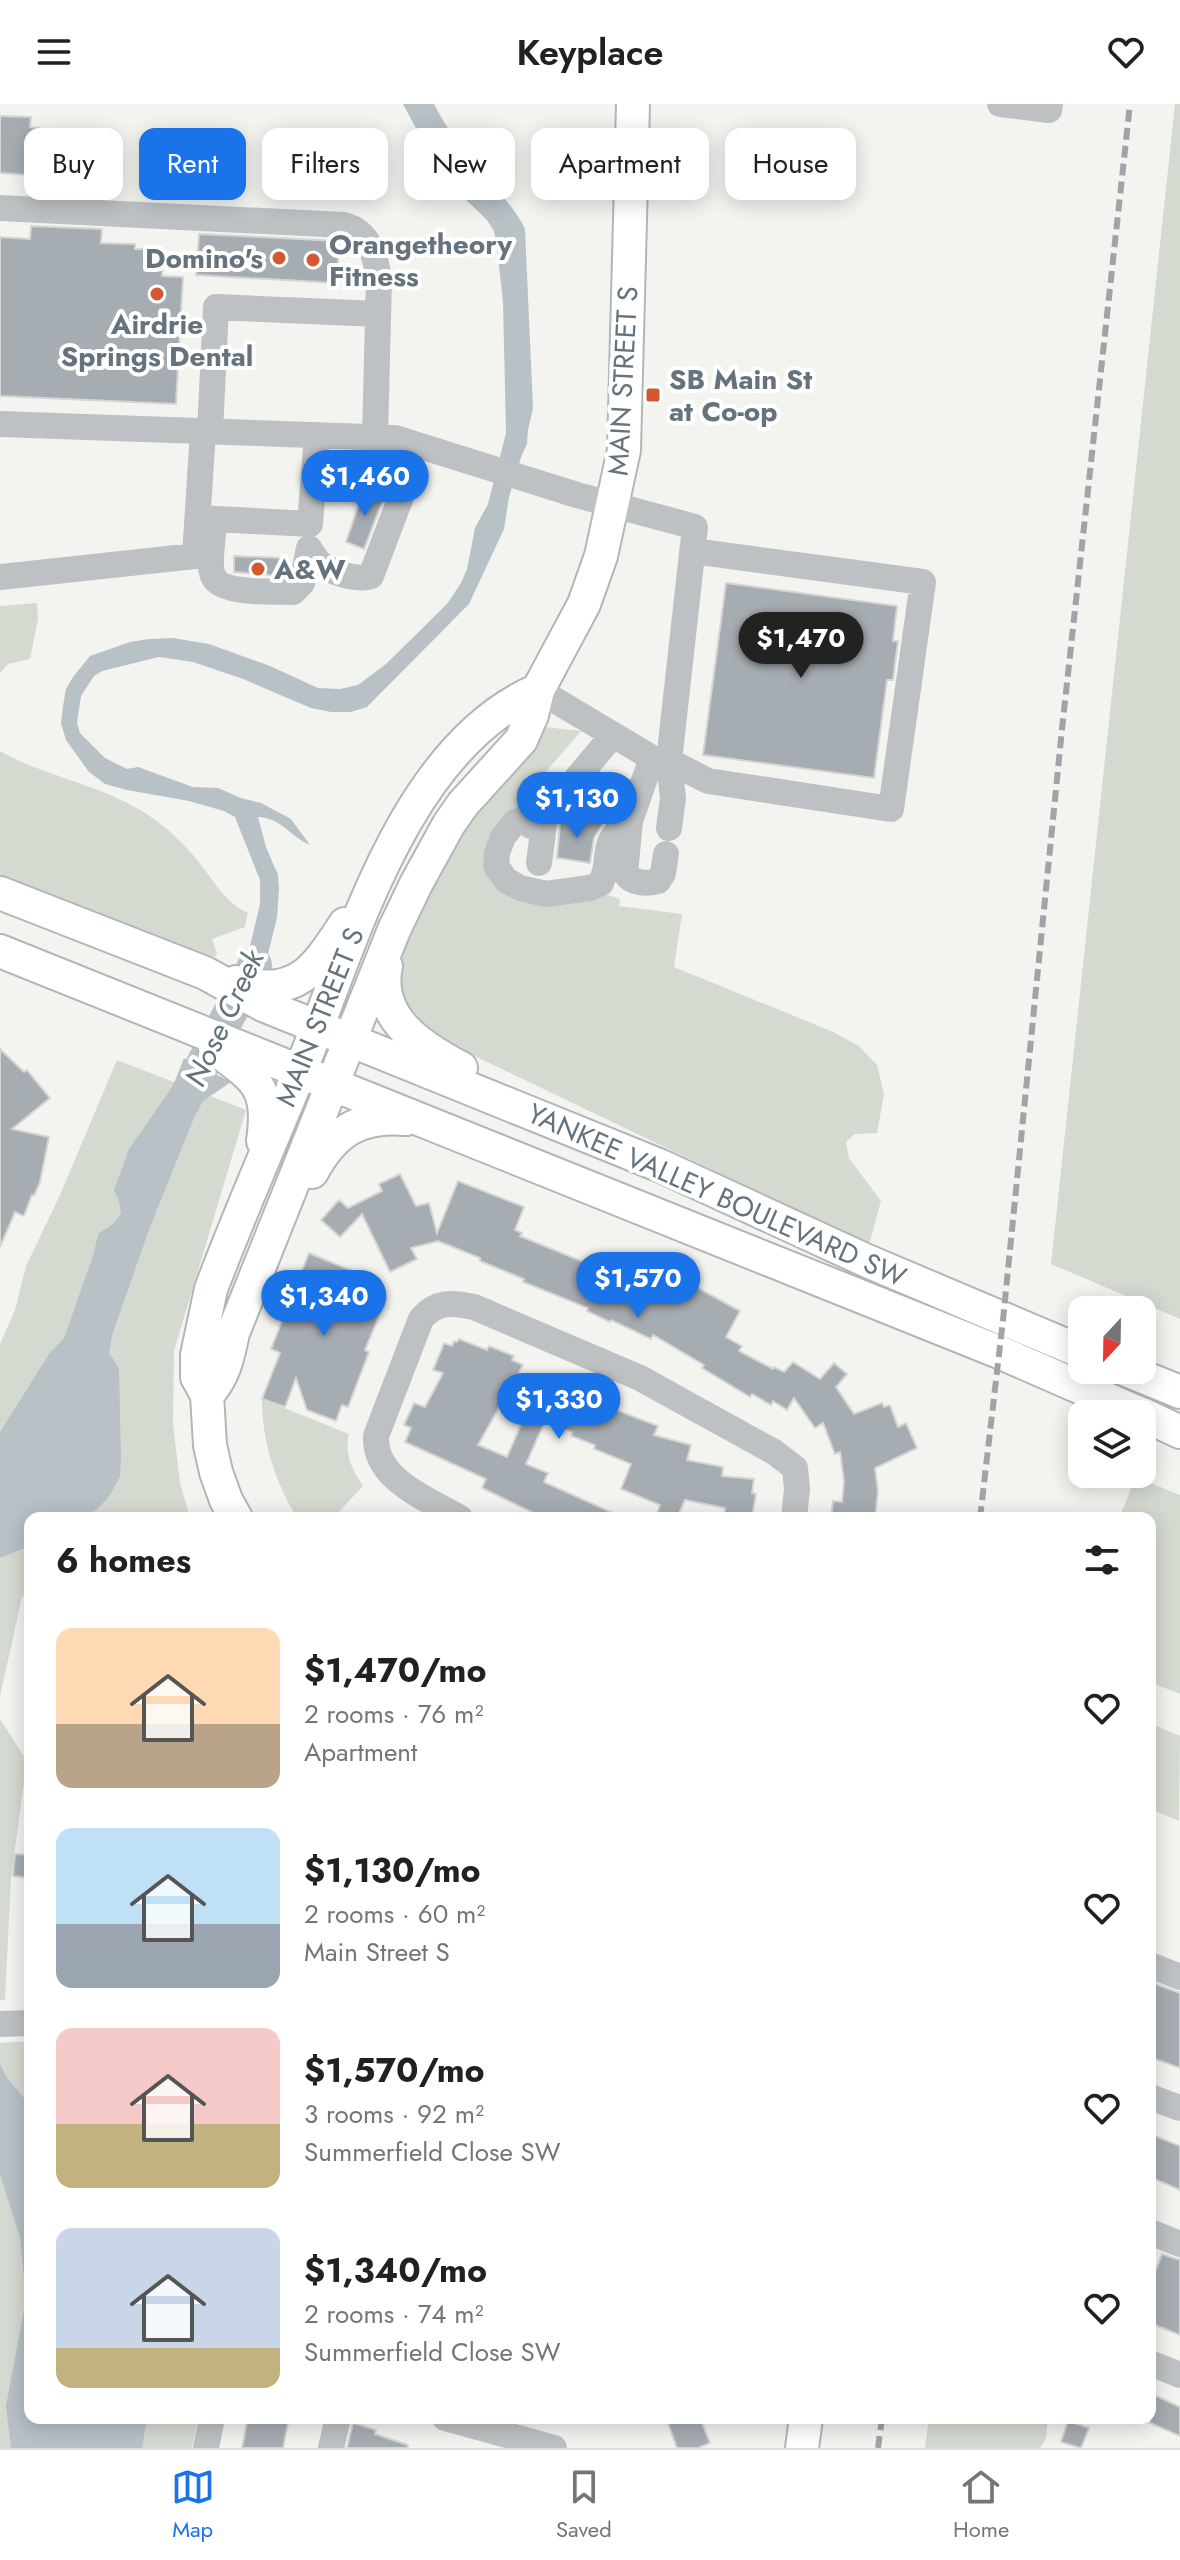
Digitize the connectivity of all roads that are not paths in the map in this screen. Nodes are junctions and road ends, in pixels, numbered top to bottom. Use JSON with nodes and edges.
{"nodes":[{"id":1,"x":633,"y":104,"type":"edge"},
{"id":2,"x":1000,"y":104,"type":"edge"},
{"id":3,"x":1050,"y":104,"type":"edge"},
{"id":4,"x":0,"y":208,"type":"edge"},
{"id":5,"x":378,"y":314,"type":"junction"},
{"id":6,"x":0,"y":424,"type":"edge"},
{"id":7,"x":207,"y":432,"type":"junction"},
{"id":8,"x":317,"y":436,"type":"junction"},
{"id":9,"x":375,"y":437,"type":"junction"},
{"id":10,"x":373,"y":476,"type":"dead end"},
{"id":11,"x":614,"y":505,"type":"junction"},
{"id":12,"x":206,"y":519,"type":"junction"},
{"id":13,"x":693,"y":551,"type":"junction"},
{"id":14,"x":0,"y":577,"type":"edge"},
{"id":15,"x":538,"y":690,"type":"junction"},
{"id":16,"x":613,"y":735,"type":"junction"},
{"id":17,"x":660,"y":759,"type":"junction"},
{"id":18,"x":570,"y":786,"type":"junction"},
{"id":19,"x":639,"y":794,"type":"junction"},
{"id":20,"x":545,"y":816,"type":"junction"},
{"id":21,"x":630,"y":821,"type":"junction"},
{"id":22,"x":539,"y":863,"type":"dead end"},
{"id":23,"x":377,"y":874,"type":"junction"},
{"id":24,"x":0,"y":893,"type":"edge"},
{"id":25,"x":394,"y":930,"type":"junction"},
{"id":26,"x":0,"y":951,"type":"edge"},
{"id":27,"x":205,"y":973,"type":"junction"},
{"id":28,"x":184,"y":1025,"type":"junction"},
{"id":29,"x":318,"y":1027,"type":"junction"},
{"id":30,"x":351,"y":1041,"type":"junction"},
{"id":31,"x":299,"y":1072,"type":"junction"},
{"id":32,"x":333,"y":1086,"type":"junction"},
{"id":33,"x":417,"y":1120,"type":"junction"},
{"id":34,"x":661,"y":1166,"type":"junction"},
{"id":35,"x":259,"y":1168,"type":"junction"},
{"id":36,"x":257,"y":1274,"type":"junction"},
{"id":37,"x":1068,"y":1346,"type":"edge"},
{"id":38,"x":1156,"y":1382,"type":"edge"},
{"id":39,"x":1180,"y":1392,"type":"edge"},
{"id":40,"x":207,"y":1395,"type":"junction"},
{"id":41,"x":1110,"y":1400,"type":"edge"},
{"id":42,"x":1156,"y":1421,"type":"edge"},
{"id":43,"x":1180,"y":1432,"type":"edge"},
{"id":44,"x":233,"y":1512,"type":"edge"},
{"id":45,"x":450,"y":1512,"type":"edge"},
{"id":46,"x":794,"y":1512,"type":"edge"},
{"id":47,"x":1156,"y":1967,"type":"edge"},
{"id":48,"x":1180,"y":1977,"type":"edge"},
{"id":49,"x":24,"y":2023,"type":"edge"},
{"id":50,"x":0,"y":2024,"type":"edge"},
{"id":51,"x":1156,"y":2099,"type":"edge"},
{"id":52,"x":1180,"y":2108,"type":"edge"},
{"id":53,"x":1156,"y":2234,"type":"edge"},
{"id":54,"x":1180,"y":2244,"type":"edge"},
{"id":55,"x":1156,"y":2365,"type":"edge"},
{"id":56,"x":1180,"y":2375,"type":"edge"},
{"id":57,"x":211,"y":2424,"type":"edge"},
{"id":58,"x":337,"y":2424,"type":"edge"},
{"id":59,"x":467,"y":2424,"type":"edge"},
{"id":60,"x":805,"y":2424,"type":"edge"},
{"id":61,"x":206,"y":2448,"type":"edge"},
{"id":62,"x":331,"y":2448,"type":"edge"},
{"id":63,"x":554,"y":2448,"type":"edge"},
{"id":64,"x":802,"y":2448,"type":"edge"}],
"edges":[{"from":1,"to":11,"type":"main road","name":"MAIN STREET S"},
{"from":2,"to":3,"type":"street"},
{"from":4,"to":5,"type":"street"},
{"from":5,"to":7,"type":"street"},
{"from":5,"to":9,"type":"street"},
{"from":6,"to":7,"type":"street"},
{"from":7,"to":8,"type":"street"},
{"from":7,"to":12,"type":"street"},
{"from":8,"to":9,"type":"street"},
{"from":8,"to":12,"type":"street"},
{"from":9,"to":11,"type":"street"},
{"from":10,"to":12,"type":"street"},
{"from":11,"to":13,"type":"street"},
{"from":11,"to":15,"type":"main road","name":"MAIN STREET S"},
{"from":12,"to":14,"type":"street"},
{"from":13,"to":17,"type":"street"},
{"from":13,"to":17,"type":"street"},
{"from":15,"to":16,"type":"street"},
{"from":15,"to":23,"type":"main road","name":"MAIN STREET S"},
{"from":15,"to":25,"type":"main road","name":"MAIN STREET S"},
{"from":16,"to":17,"type":"street"},
{"from":16,"to":18,"type":"street"},
{"from":17,"to":19,"type":"street"},
{"from":17,"to":21,"type":"street"},
{"from":18,"to":19,"type":"street"},
{"from":18,"to":20,"type":"street"},
{"from":19,"to":21,"type":"street"},
{"from":20,"to":21,"type":"street"},
{"from":20,"to":22,"type":"street"},
{"from":23,"to":27,"type":"main road"},
{"from":23,"to":29,"type":"main road","name":"MAIN STREET S"},
{"from":24,"to":27,"type":"main road"},
{"from":25,"to":30,"type":"main road","name":"MAIN STREET S"},
{"from":25,"to":34,"type":"main road"},
{"from":26,"to":28,"type":"main road"},
{"from":27,"to":29,"type":"main road","name":"YANKEE VALLEY BOULEVARD SW"},
{"from":28,"to":31,"type":"main road","name":"YANKEE VALLEY BOULEVARD SW"},
{"from":28,"to":35,"type":"main road"},
{"from":29,"to":30,"type":"main road","name":"YANKEE VALLEY BOULEVARD SW"},
{"from":29,"to":31,"type":"main road","name":"MAIN STREET S"},
{"from":30,"to":32,"type":"main road","name":"MAIN STREET S"},
{"from":30,"to":34,"type":"main road","name":"YANKEE VALLEY BOULEVARD SW"},
{"from":31,"to":32,"type":"main road","name":"YANKEE VALLEY BOULEVARD SW"},
{"from":31,"to":35,"type":"main road","name":"MAIN STREET S"},
{"from":32,"to":33,"type":"main road","name":"YANKEE VALLEY BOULEVARD SW"},
{"from":32,"to":36,"type":"main road","name":"MAIN STREET S"},
{"from":33,"to":36,"type":"main road"},
{"from":33,"to":41,"type":"main road","name":"YANKEE VALLEY BOULEVARD SW"},
{"from":34,"to":37,"type":"main road","name":"YANKEE VALLEY BOULEVARD SW"},
{"from":35,"to":40,"type":"main road","name":"MAIN STREET S"},
{"from":36,"to":40,"type":"main road","name":"MAIN STREET S"},
{"from":38,"to":39,"type":"main road"},
{"from":40,"to":44,"type":"main road","name":"MAIN STREET S"},
{"from":42,"to":43,"type":"main road","name":"YANKEE VALLEY BOULEVARD SW"},
{"from":45,"to":46,"type":"street"},
{"from":47,"to":48,"type":"street"},
{"from":49,"to":50,"type":"street"},
{"from":51,"to":52,"type":"street"},
{"from":53,"to":54,"type":"street"},
{"from":55,"to":56,"type":"street"},
{"from":57,"to":61,"type":"street"},
{"from":58,"to":62,"type":"street"},
{"from":59,"to":63,"type":"street"},
{"from":60,"to":64,"type":"main road"}]}
